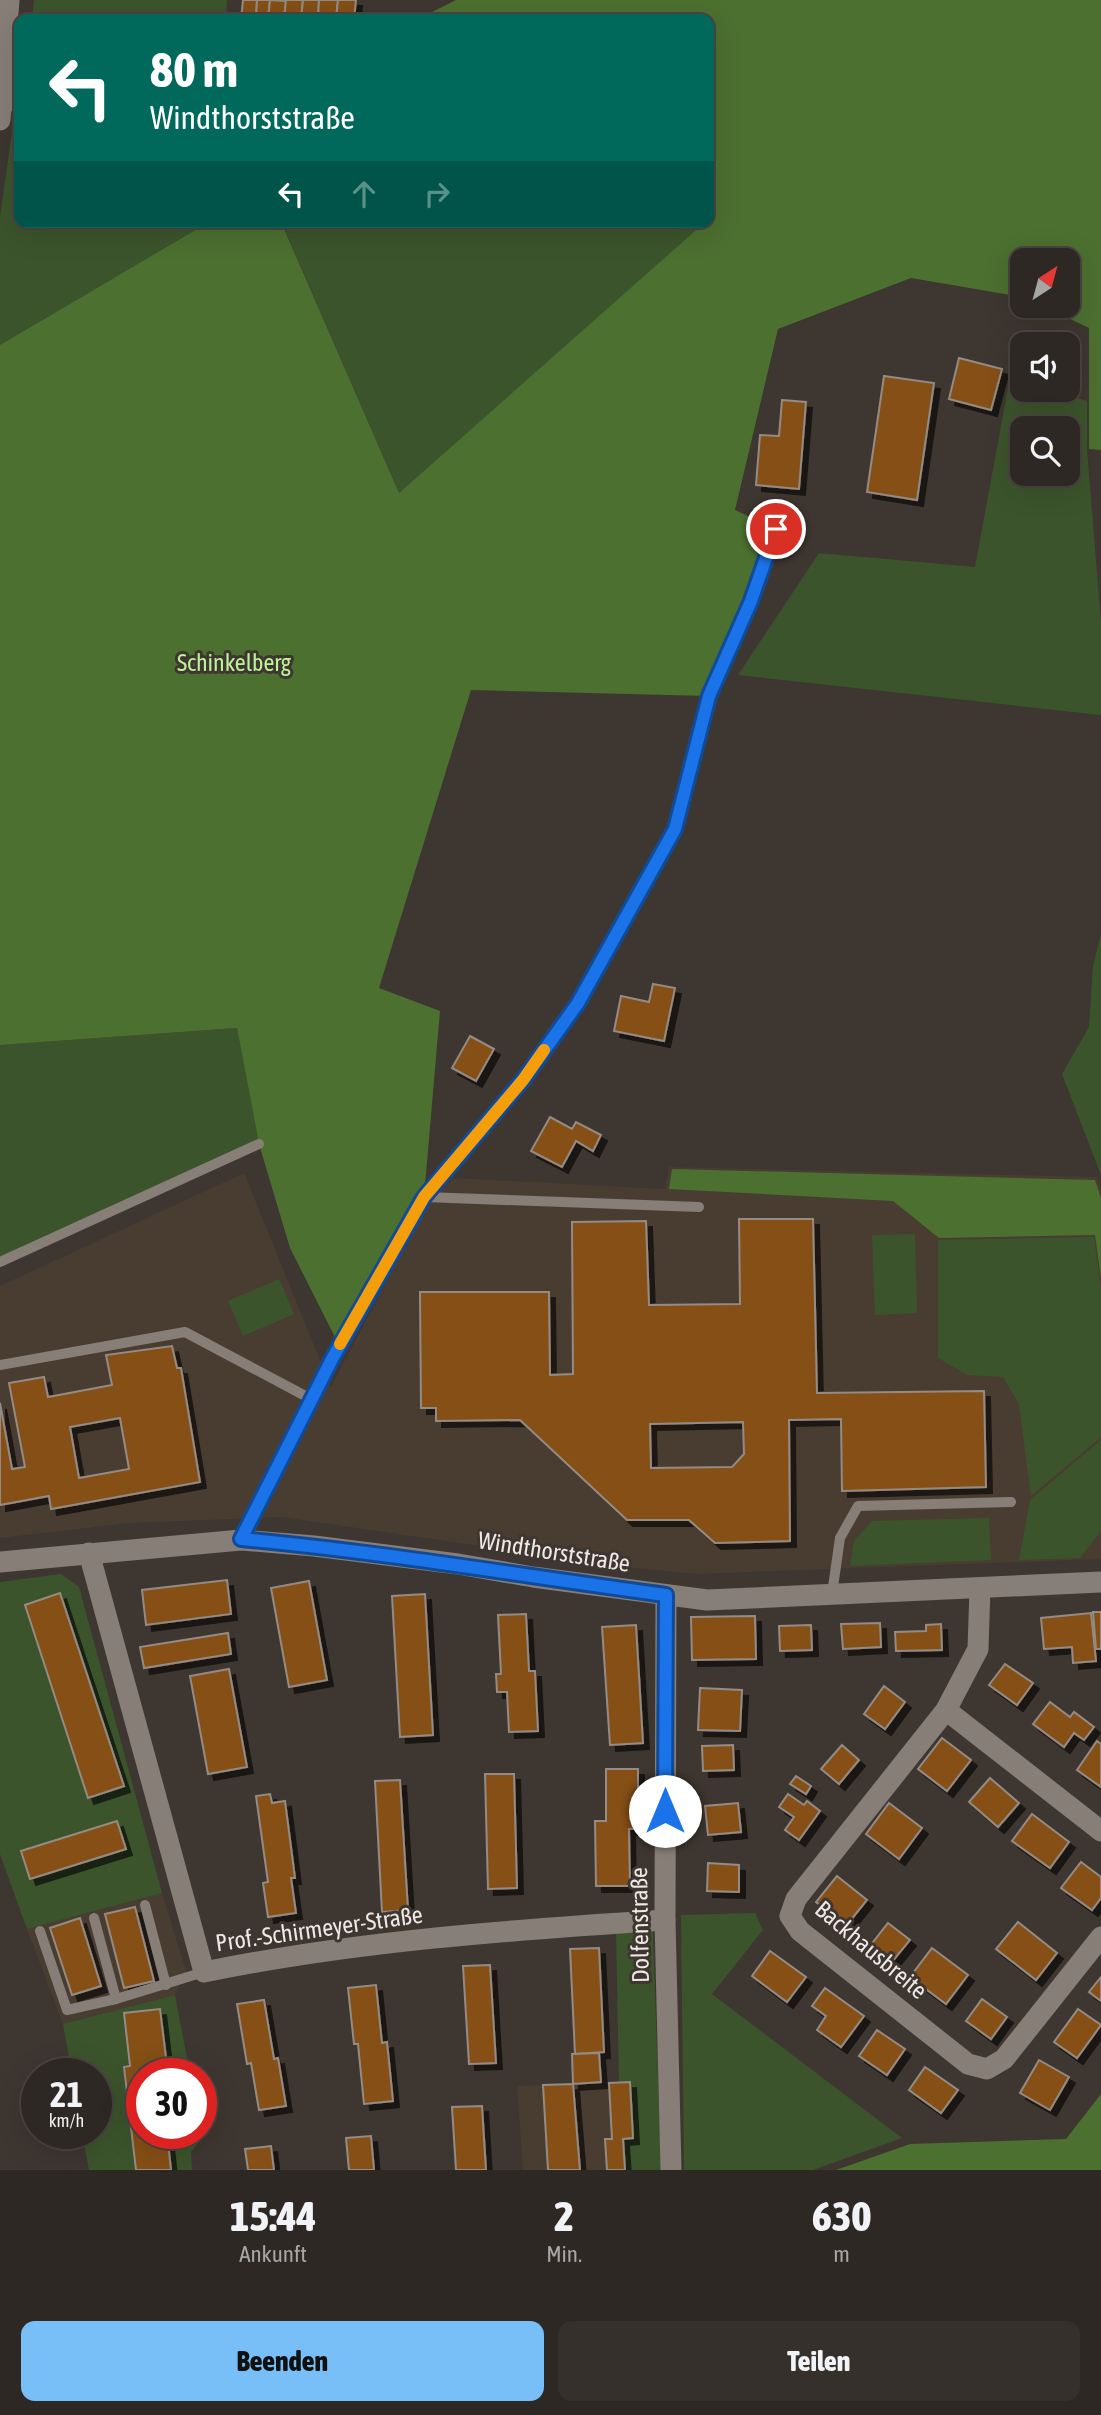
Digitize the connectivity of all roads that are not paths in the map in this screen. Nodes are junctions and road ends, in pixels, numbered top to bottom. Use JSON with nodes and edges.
{"nodes":[{"id":1,"x":9,"y":0,"type":"edge"},
{"id":2,"x":7,"y":111,"type":"edge"},
{"id":3,"x":776,"y":529,"type":"dead end"},
{"id":4,"x":259,"y":1144,"type":"dead end"},
{"id":5,"x":424,"y":1197,"type":"junction"},
{"id":6,"x":699,"y":1207,"type":"dead end"},
{"id":7,"x":0,"y":1262,"type":"edge"},
{"id":8,"x":0,"y":1365,"type":"edge"},
{"id":9,"x":311,"y":1399,"type":"junction"},
{"id":10,"x":1012,"y":1502,"type":"dead end"},
{"id":11,"x":241,"y":1539,"type":"junction"},
{"id":12,"x":89,"y":1553,"type":"junction"},
{"id":13,"x":0,"y":1562,"type":"edge"},
{"id":14,"x":1101,"y":1582,"type":"edge"},
{"id":15,"x":980,"y":1588,"type":"junction"},
{"id":16,"x":832,"y":1594,"type":"junction"},
{"id":17,"x":666,"y":1595,"type":"junction"},
{"id":18,"x":946,"y":1710,"type":"junction"},
{"id":19,"x":1101,"y":1831,"type":"edge"},
{"id":20,"x":145,"y":1905,"type":"dead end"},
{"id":21,"x":94,"y":1918,"type":"dead end"},
{"id":22,"x":665,"y":1920,"type":"junction"},
{"id":23,"x":40,"y":1931,"type":"dead end"},
{"id":24,"x":1101,"y":1937,"type":"edge"},
{"id":25,"x":204,"y":1972,"type":"junction"},
{"id":26,"x":166,"y":1985,"type":"junction"},
{"id":27,"x":116,"y":1999,"type":"junction"},
{"id":28,"x":671,"y":2170,"type":"edge"}],
"edges":[{"from":1,"to":2,"type":"street"},
{"from":3,"to":5,"type":"lane"},
{"from":4,"to":7,"type":"lane"},
{"from":5,"to":6,"type":"lane"},
{"from":5,"to":9,"type":"lane"},
{"from":8,"to":9,"type":"lane"},
{"from":9,"to":11,"type":"lane"},
{"from":10,"to":16,"type":"lane"},
{"from":11,"to":12,"type":"street","name":"Windthorststraße"},
{"from":11,"to":17,"type":"street","name":"Windthorststraße"},
{"from":12,"to":13,"type":"street","name":"Windthorststraße"},
{"from":12,"to":25,"type":"street","name":"Prof.-Schirmeyer-Straße"},
{"from":14,"to":15,"type":"street","name":"Windthorststraße"},
{"from":15,"to":16,"type":"street","name":"Windthorststraße"},
{"from":15,"to":18,"type":"street","name":"Backhausbreite"},
{"from":16,"to":17,"type":"street","name":"Windthorststraße"},
{"from":17,"to":22,"type":"street","name":"Dolfenstraße"},
{"from":18,"to":19,"type":"street"},
{"from":18,"to":24,"type":"street","name":"Backhausbreite"},
{"from":20,"to":26,"type":"lane"},
{"from":21,"to":27,"type":"lane"},
{"from":22,"to":25,"type":"street","name":"Prof.-Schirmeyer-Straße"},
{"from":22,"to":28,"type":"street","name":"Dolfenstraße"},
{"from":23,"to":27,"type":"lane"},
{"from":25,"to":26,"type":"lane"},
{"from":26,"to":27,"type":"lane"}]}
